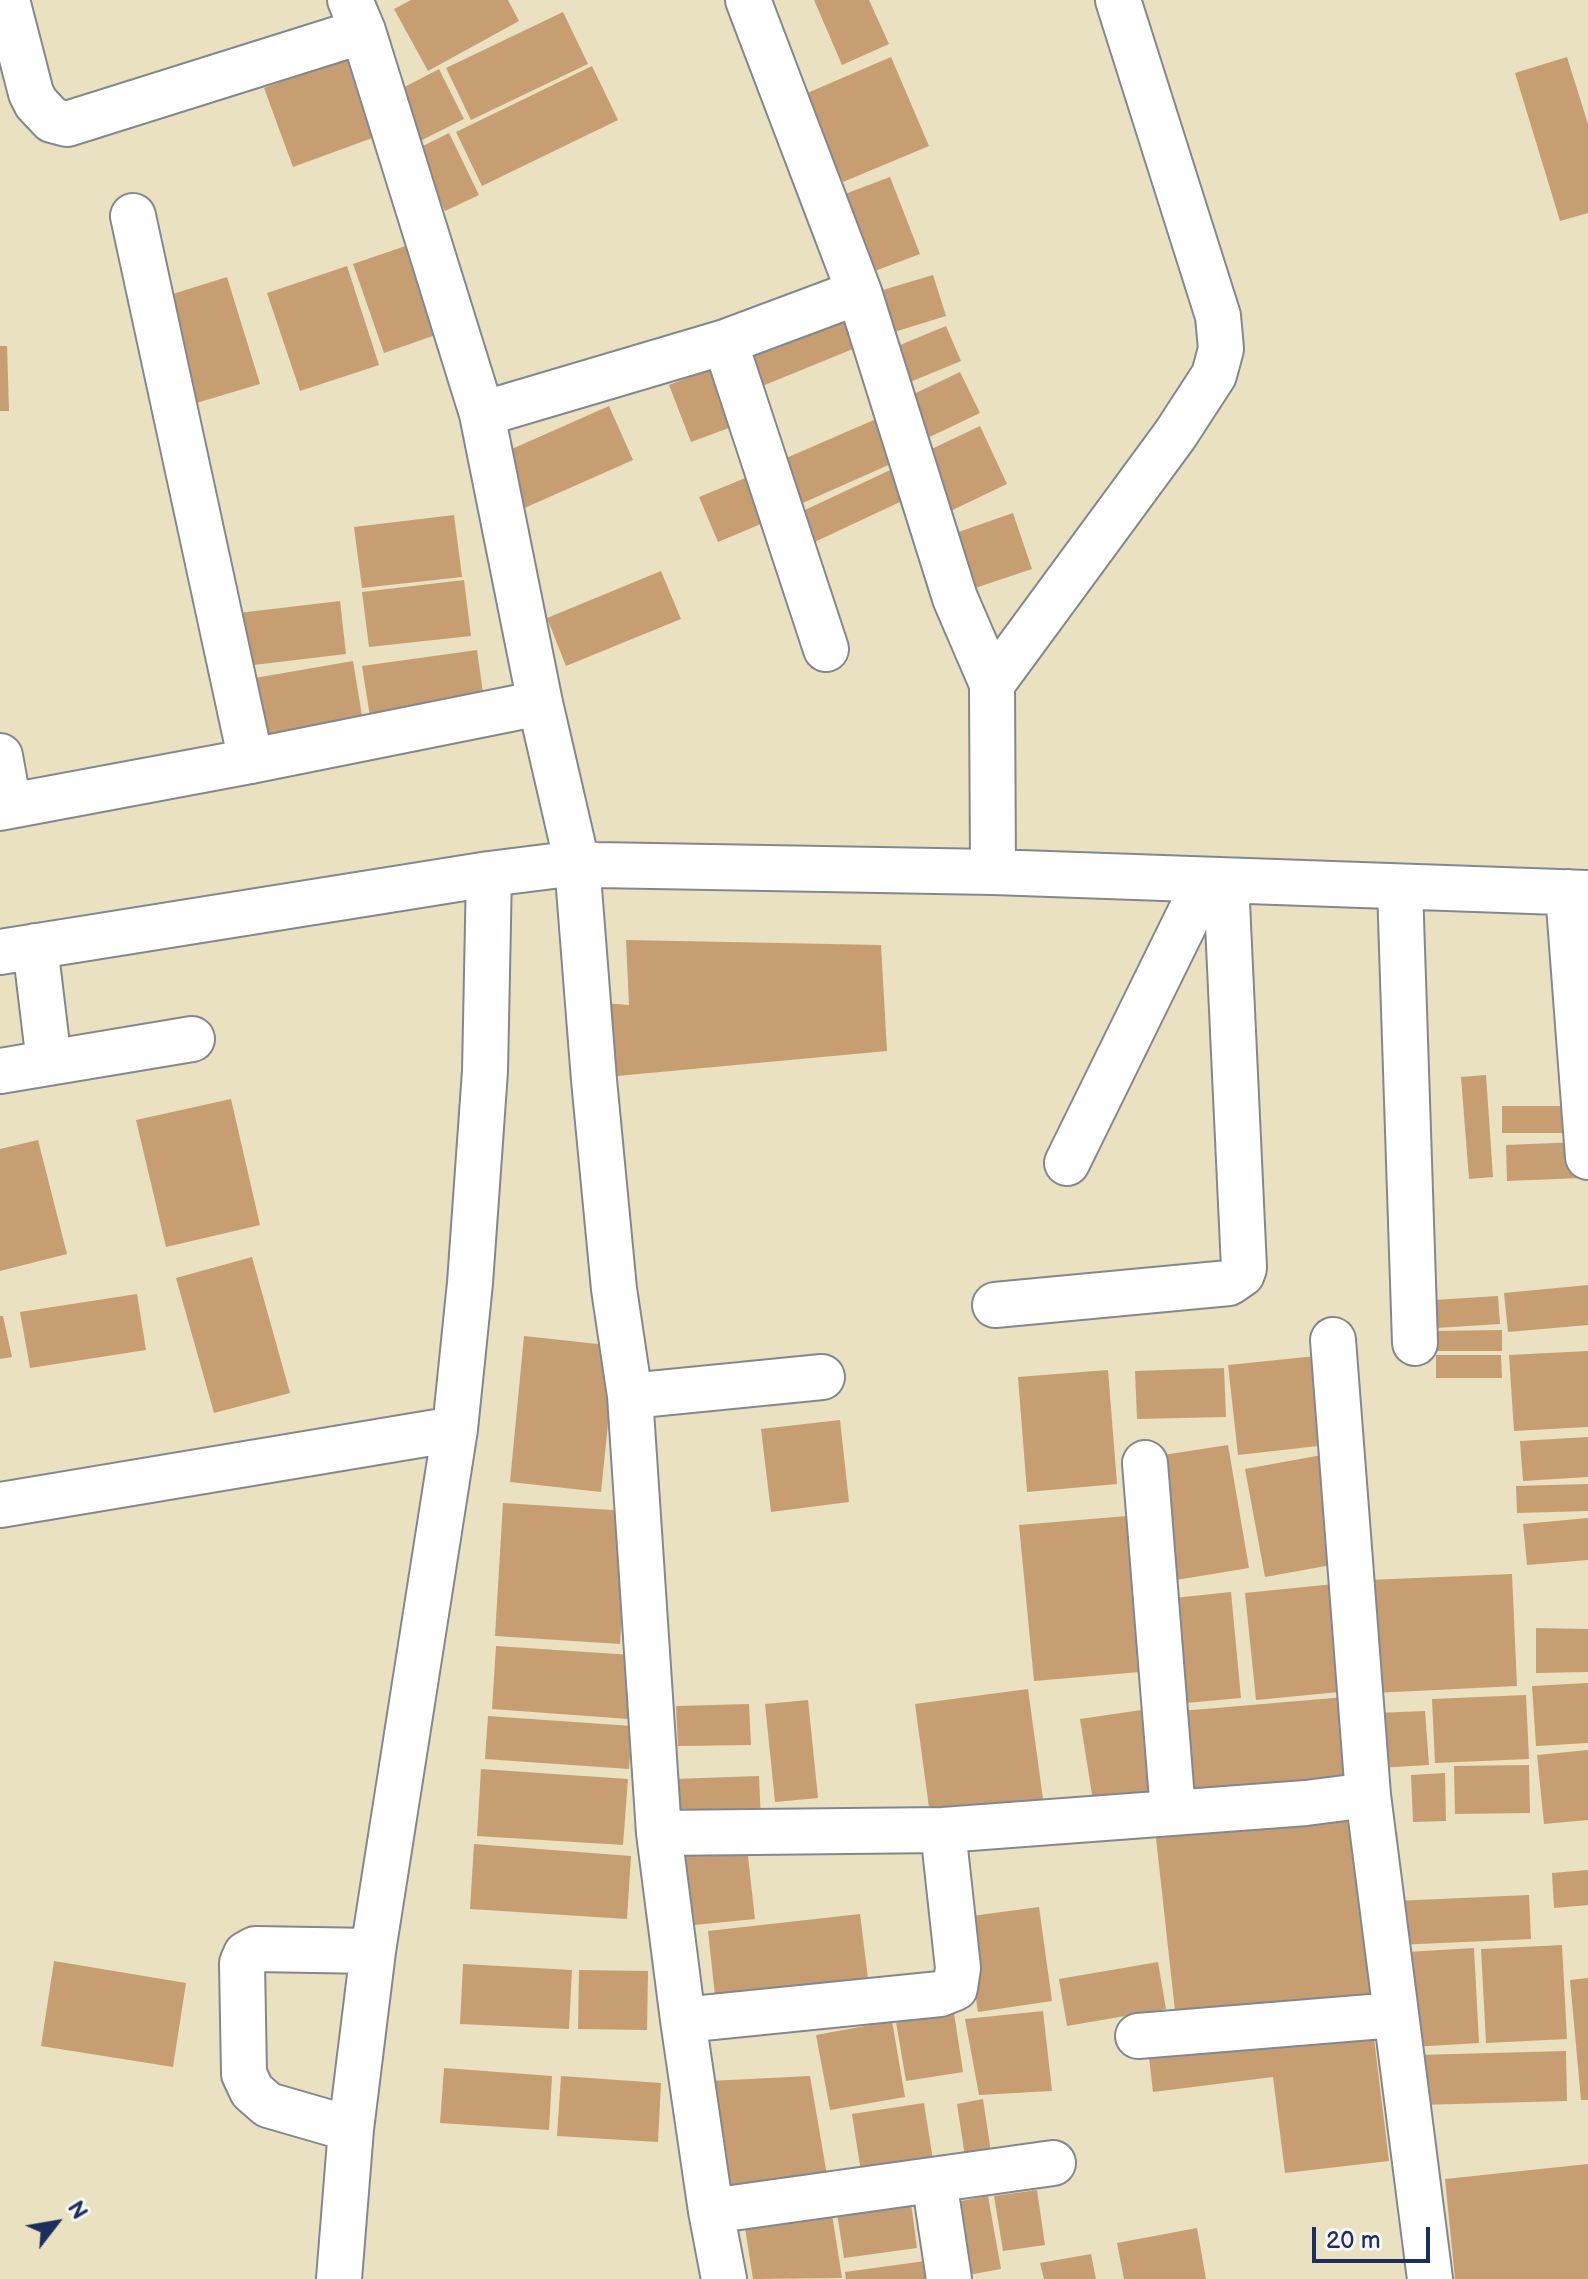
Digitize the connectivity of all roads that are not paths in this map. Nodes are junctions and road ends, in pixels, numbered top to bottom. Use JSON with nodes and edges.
{"nodes":[{"id":1,"x":7,"y":0,"type":"edge"},
{"id":2,"x":748,"y":0,"type":"edge"},
{"id":3,"x":1118,"y":0,"type":"edge"},
{"id":4,"x":357,"y":15,"type":"edge"},
{"id":5,"x":133,"y":216,"type":"dead end"},
{"id":6,"x":859,"y":292,"type":"junction"},
{"id":7,"x":725,"y":342,"type":"junction"},
{"id":8,"x":482,"y":414,"type":"junction"},
{"id":9,"x":826,"y":649,"type":"dead end"},
{"id":10,"x":992,"y":684,"type":"junction"},
{"id":11,"x":540,"y":703,"type":"junction"},
{"id":12,"x":0,"y":756,"type":"edge"},
{"id":13,"x":251,"y":761,"type":"junction"},
{"id":14,"x":5,"y":807,"type":"edge"},
{"id":15,"x":577,"y":863,"type":"junction"},
{"id":16,"x":993,"y":872,"type":"junction"},
{"id":17,"x":489,"y":874,"type":"junction"},
{"id":18,"x":1216,"y":880,"type":"junction"},
{"id":19,"x":1400,"y":888,"type":"junction"},
{"id":20,"x":1578,"y":893,"type":"edge"},
{"id":21,"x":17,"y":949,"type":"edge"},
{"id":22,"x":192,"y":1039,"type":"dead end"},
{"id":23,"x":49,"y":1062,"type":"junction"},
{"id":24,"x":0,"y":1071,"type":"edge"},
{"id":25,"x":1588,"y":1157,"type":"edge"},
{"id":26,"x":1067,"y":1163,"type":"dead end"},
{"id":27,"x":995,"y":1305,"type":"dead end"},
{"id":28,"x":1333,"y":1340,"type":"dead end"},
{"id":29,"x":1415,"y":1343,"type":"dead end"},
{"id":30,"x":822,"y":1377,"type":"dead end"},
{"id":31,"x":630,"y":1396,"type":"junction"},
{"id":32,"x":455,"y":1429,"type":"junction"},
{"id":33,"x":1145,"y":1463,"type":"dead end"},
{"id":34,"x":0,"y":1505,"type":"edge"},
{"id":35,"x":1368,"y":1795,"type":"junction"},
{"id":36,"x":1173,"y":1812,"type":"junction"},
{"id":37,"x":943,"y":1830,"type":"junction"},
{"id":38,"x":659,"y":1833,"type":"junction"},
{"id":39,"x":373,"y":1951,"type":"junction"},
{"id":40,"x":1395,"y":2015,"type":"junction"},
{"id":41,"x":683,"y":2020,"type":"junction"},
{"id":42,"x":1138,"y":2036,"type":"dead end"},
{"id":43,"x":351,"y":2129,"type":"junction"},
{"id":44,"x":1053,"y":2163,"type":"dead end"},
{"id":45,"x":934,"y":2180,"type":"junction"},
{"id":46,"x":711,"y":2211,"type":"junction"},
{"id":47,"x":339,"y":2279,"type":"edge"},
{"id":48,"x":724,"y":2279,"type":"edge"},
{"id":49,"x":949,"y":2279,"type":"edge"},
{"id":50,"x":1430,"y":2279,"type":"edge"}],
"edges":[{"from":1,"to":4,"type":"street"},
{"from":2,"to":6,"type":"street"},
{"from":3,"to":10,"type":"street"},
{"from":4,"to":8,"type":"street"},
{"from":5,"to":13,"type":"street"},
{"from":6,"to":7,"type":"street"},
{"from":6,"to":10,"type":"street"},
{"from":7,"to":8,"type":"street"},
{"from":7,"to":9,"type":"street"},
{"from":8,"to":11,"type":"street"},
{"from":10,"to":16,"type":"street"},
{"from":11,"to":13,"type":"street"},
{"from":11,"to":15,"type":"street"},
{"from":12,"to":14,"type":"street"},
{"from":13,"to":14,"type":"street"},
{"from":15,"to":16,"type":"street"},
{"from":15,"to":17,"type":"street"},
{"from":15,"to":31,"type":"street"},
{"from":16,"to":18,"type":"street"},
{"from":17,"to":21,"type":"street"},
{"from":17,"to":32,"type":"street"},
{"from":18,"to":19,"type":"street"},
{"from":18,"to":26,"type":"street"},
{"from":18,"to":27,"type":"street"},
{"from":19,"to":20,"type":"street"},
{"from":19,"to":29,"type":"street"},
{"from":20,"to":25,"type":"street"},
{"from":21,"to":23,"type":"street"},
{"from":22,"to":23,"type":"street"},
{"from":23,"to":24,"type":"street"},
{"from":28,"to":35,"type":"street"},
{"from":30,"to":31,"type":"street"},
{"from":31,"to":38,"type":"street"},
{"from":32,"to":34,"type":"street"},
{"from":32,"to":39,"type":"street"},
{"from":33,"to":36,"type":"street"},
{"from":35,"to":36,"type":"street"},
{"from":35,"to":40,"type":"street"},
{"from":36,"to":37,"type":"street"},
{"from":37,"to":38,"type":"street"},
{"from":37,"to":41,"type":"street"},
{"from":38,"to":41,"type":"street"},
{"from":39,"to":43,"type":"street"},
{"from":39,"to":43,"type":"street"},
{"from":40,"to":42,"type":"street"},
{"from":40,"to":50,"type":"street"},
{"from":41,"to":46,"type":"street"},
{"from":43,"to":47,"type":"street"},
{"from":44,"to":45,"type":"street"},
{"from":45,"to":46,"type":"street"},
{"from":45,"to":49,"type":"street"},
{"from":46,"to":48,"type":"street"}]}
